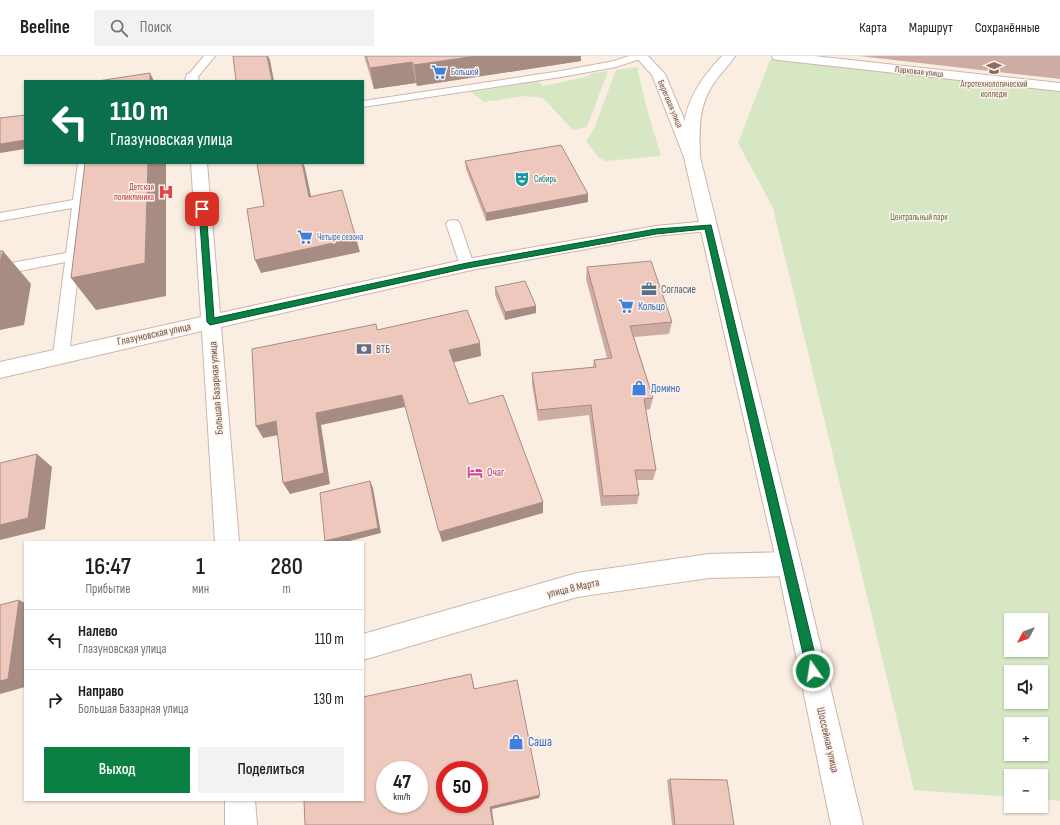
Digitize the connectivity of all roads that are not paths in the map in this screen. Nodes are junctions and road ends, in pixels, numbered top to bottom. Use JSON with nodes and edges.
{"nodes":[{"id":1,"x":210,"y":56,"type":"edge"},
{"id":2,"x":640,"y":56,"type":"edge"},
{"id":3,"x":729,"y":56,"type":"edge"},
{"id":4,"x":778,"y":56,"type":"edge"},
{"id":5,"x":192,"y":79,"type":"edge"},
{"id":6,"x":1060,"y":87,"type":"edge"},
{"id":7,"x":364,"y":104,"type":"edge"},
{"id":8,"x":692,"y":157,"type":"junction"},
{"id":9,"x":84,"y":164,"type":"edge"},
{"id":10,"x":199,"y":164,"type":"edge"},
{"id":11,"x":79,"y":203,"type":"junction"},
{"id":12,"x":0,"y":217,"type":"edge"},
{"id":13,"x":452,"y":224,"type":"dead end"},
{"id":14,"x":708,"y":226,"type":"junction"},
{"id":15,"x":73,"y":256,"type":"junction"},
{"id":16,"x":467,"y":265,"type":"junction"},
{"id":17,"x":0,"y":270,"type":"edge"},
{"id":18,"x":210,"y":322,"type":"junction"},
{"id":19,"x":61,"y":355,"type":"junction"},
{"id":20,"x":0,"y":370,"type":"edge"},
{"id":21,"x":227,"y":541,"type":"edge"},
{"id":22,"x":789,"y":564,"type":"junction"},
{"id":23,"x":364,"y":647,"type":"edge"},
{"id":24,"x":240,"y":801,"type":"edge"},
{"id":25,"x":241,"y":825,"type":"edge"},
{"id":26,"x":847,"y":825,"type":"edge"}],
"edges":[{"from":1,"to":5,"type":"lane"},
{"from":2,"to":7,"type":"lane"},
{"from":2,"to":8,"type":"street","name":"Береговая улица"},
{"from":3,"to":8,"type":"street","name":"Шоссейная улица"},
{"from":4,"to":6,"type":"street","name":"Парковая улица"},
{"from":8,"to":14,"type":"street","name":"Шоссейная улица"},
{"from":9,"to":11,"type":"lane"},
{"from":10,"to":18,"type":"street","name":"Большая Базарная улица"},
{"from":11,"to":12,"type":"lane"},
{"from":11,"to":15,"type":"lane"},
{"from":13,"to":16,"type":"lane"},
{"from":14,"to":16,"type":"street","name":"Глазуновская улица"},
{"from":14,"to":22,"type":"street","name":"Шоссейная улица"},
{"from":15,"to":17,"type":"lane"},
{"from":15,"to":19,"type":"lane"},
{"from":16,"to":18,"type":"street","name":"Глазуновская улица"},
{"from":18,"to":19,"type":"street","name":"Глазуновская улица"},
{"from":18,"to":21,"type":"street","name":"Большая Базарная улица"},
{"from":19,"to":20,"type":"street","name":"Глазуновская улица"},
{"from":22,"to":23,"type":"street","name":"улица 8 Марта"},
{"from":22,"to":26,"type":"street","name":"Шоссейная улица"},
{"from":24,"to":25,"type":"street"}]}
